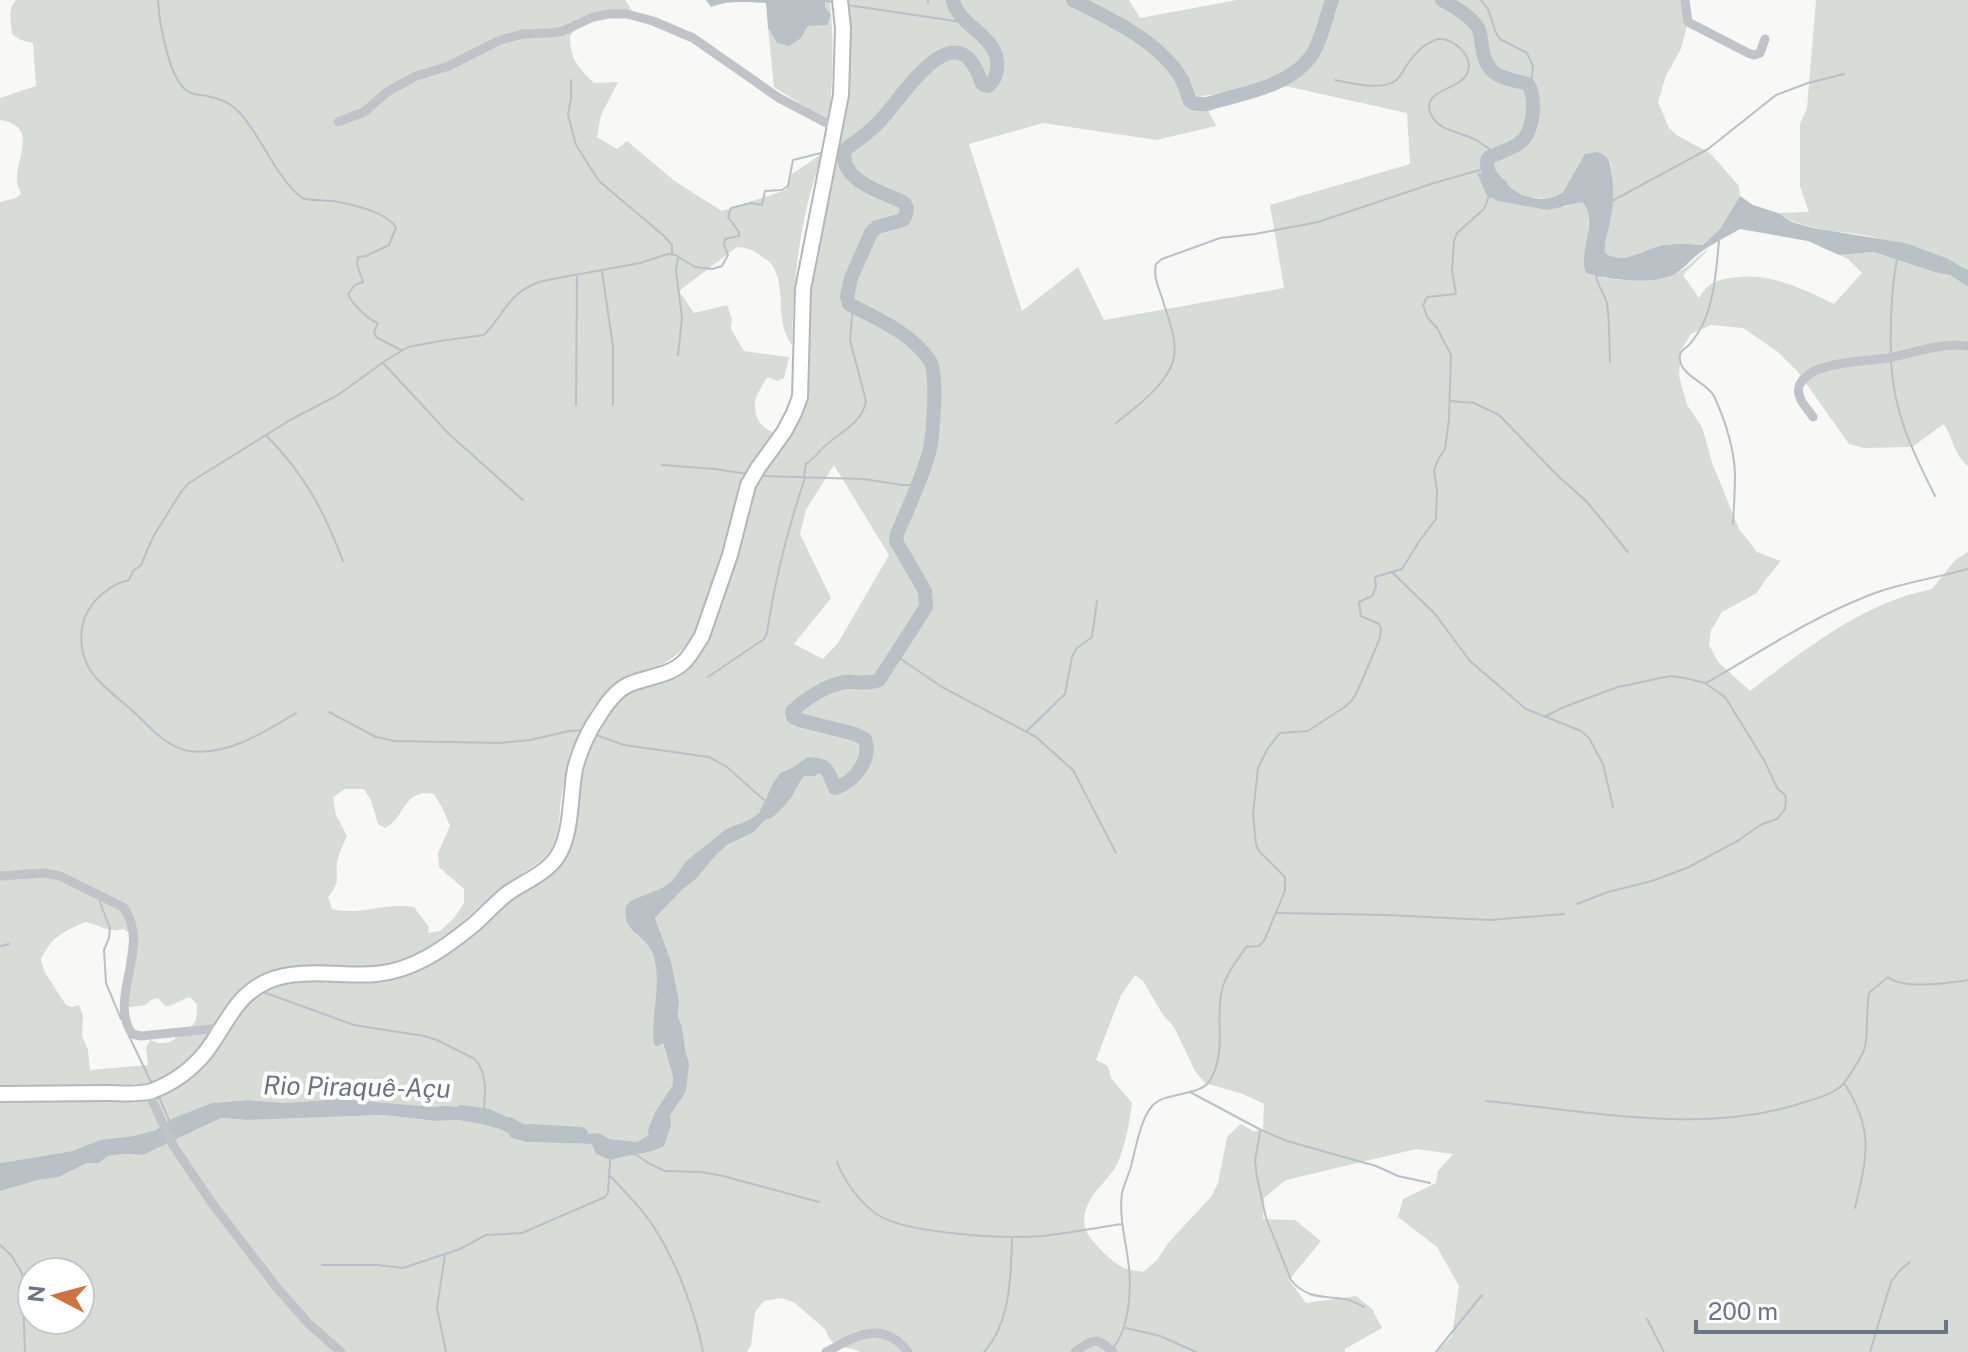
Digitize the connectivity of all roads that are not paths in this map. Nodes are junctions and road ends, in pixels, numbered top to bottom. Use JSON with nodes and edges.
{"nodes":[{"id":1,"x":840,"y":0,"type":"edge"},
{"id":2,"x":1685,"y":0,"type":"edge"},
{"id":3,"x":1765,"y":39,"type":"dead end"},
{"id":4,"x":338,"y":122,"type":"dead end"},
{"id":5,"x":836,"y":128,"type":"junction"},
{"id":6,"x":1968,"y":346,"type":"edge"},
{"id":7,"x":1813,"y":417,"type":"dead end"},
{"id":8,"x":0,"y":876,"type":"edge"},
{"id":9,"x":220,"y":1028,"type":"junction"},
{"id":10,"x":148,"y":1092,"type":"junction"},
{"id":11,"x":0,"y":1094,"type":"edge"},
{"id":12,"x":341,"y":1352,"type":"edge"},
{"id":13,"x":826,"y":1352,"type":"edge"},
{"id":14,"x":908,"y":1352,"type":"edge"},
{"id":15,"x":1075,"y":1352,"type":"edge"},
{"id":16,"x":1113,"y":1352,"type":"edge"}],
"edges":[{"from":1,"to":5,"type":"street"},
{"from":2,"to":3,"type":"street"},
{"from":4,"to":5,"type":"street"},
{"from":5,"to":9,"type":"street"},
{"from":6,"to":7,"type":"street"},
{"from":8,"to":9,"type":"street"},
{"from":9,"to":10,"type":"street"},
{"from":10,"to":11,"type":"street"},
{"from":10,"to":12,"type":"street"},
{"from":13,"to":14,"type":"street"},
{"from":15,"to":16,"type":"street"}]}
